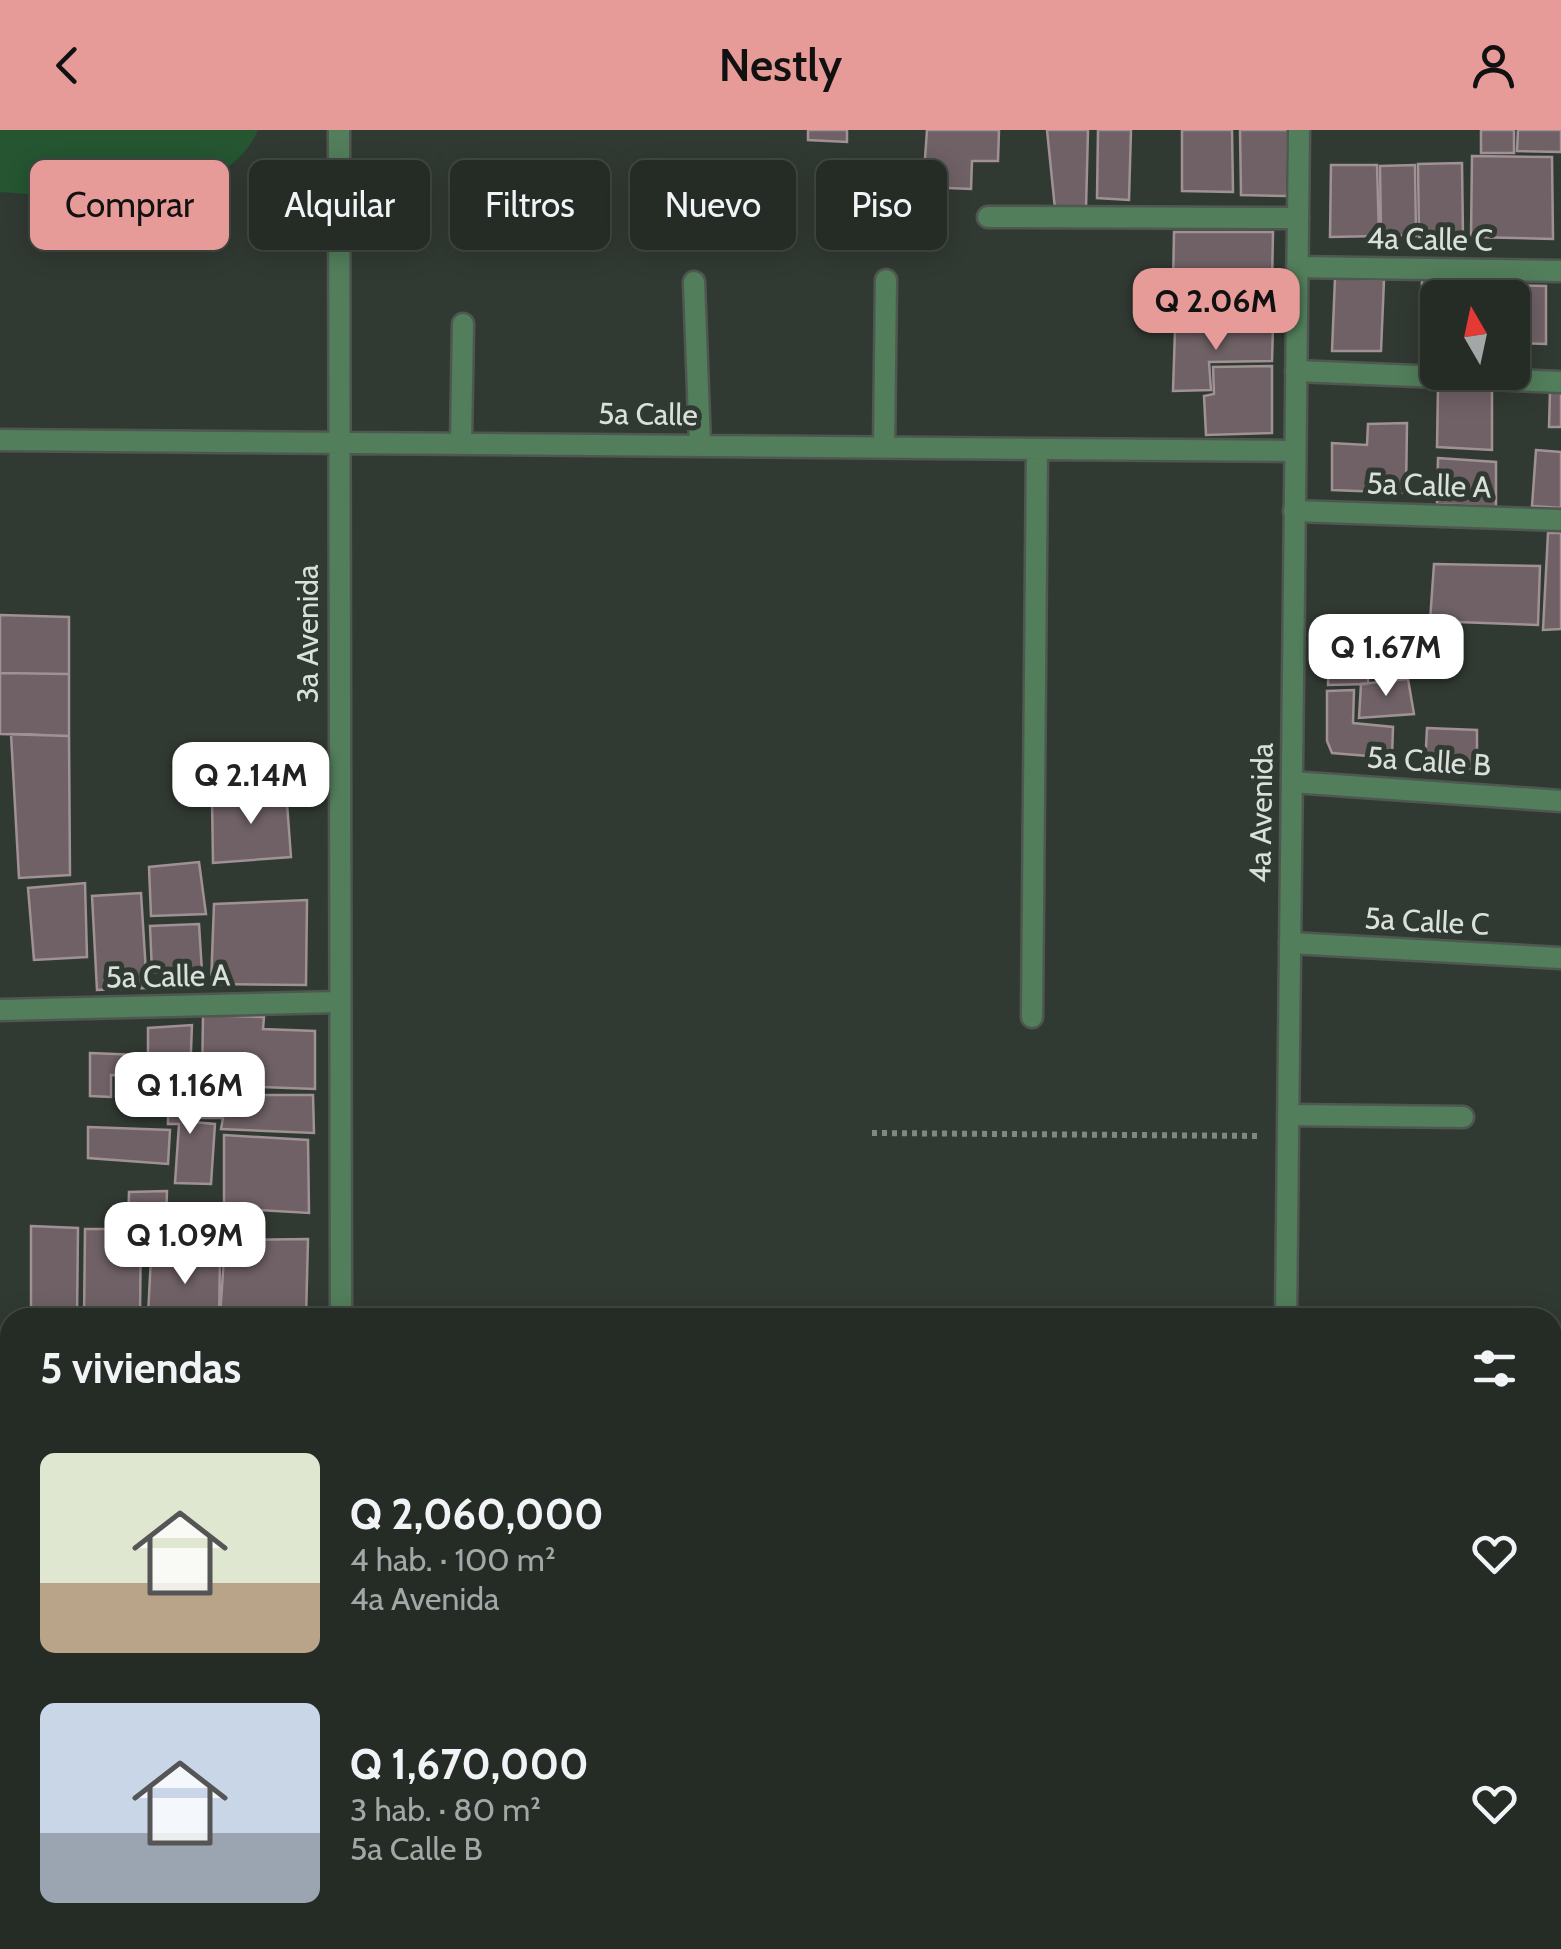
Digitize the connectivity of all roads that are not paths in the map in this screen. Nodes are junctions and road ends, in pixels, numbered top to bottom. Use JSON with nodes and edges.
{"nodes":[{"id":1,"x":339,"y":130,"type":"edge"},
{"id":2,"x":1299,"y":130,"type":"edge"},
{"id":3,"x":988,"y":217,"type":"dead end"},
{"id":4,"x":1298,"y":218,"type":"junction"},
{"id":5,"x":1297,"y":267,"type":"junction"},
{"id":6,"x":1561,"y":271,"type":"edge"},
{"id":7,"x":886,"y":280,"type":"dead end"},
{"id":8,"x":694,"y":282,"type":"dead end"},
{"id":9,"x":463,"y":324,"type":"dead end"},
{"id":10,"x":1296,"y":371,"type":"junction"},
{"id":11,"x":1561,"y":382,"type":"edge"},
{"id":12,"x":0,"y":440,"type":"edge"},
{"id":13,"x":337,"y":441,"type":"junction"},
{"id":14,"x":462,"y":442,"type":"junction"},
{"id":15,"x":700,"y":445,"type":"junction"},
{"id":16,"x":884,"y":447,"type":"junction"},
{"id":17,"x":1037,"y":449,"type":"junction"},
{"id":18,"x":1295,"y":451,"type":"junction"},
{"id":19,"x":1294,"y":510,"type":"junction"},
{"id":20,"x":1561,"y":520,"type":"edge"},
{"id":21,"x":1292,"y":782,"type":"junction"},
{"id":22,"x":1561,"y":801,"type":"edge"},
{"id":23,"x":1290,"y":944,"type":"junction"},
{"id":24,"x":1561,"y":958,"type":"edge"},
{"id":25,"x":338,"y":1002,"type":"junction"},
{"id":26,"x":0,"y":1010,"type":"edge"},
{"id":27,"x":1032,"y":1018,"type":"dead end"},
{"id":28,"x":1463,"y":1117,"type":"dead end"},
{"id":29,"x":1288,"y":1125,"type":"junction"},
{"id":30,"x":341,"y":1308,"type":"edge"},
{"id":31,"x":1286,"y":1308,"type":"edge"}],
"edges":[{"from":1,"to":13,"type":"street","name":"3a Avenida"},
{"from":2,"to":4,"type":"street","name":"4a Avenida"},
{"from":3,"to":4,"type":"street"},
{"from":4,"to":5,"type":"street","name":"4a Avenida"},
{"from":5,"to":6,"type":"street","name":"4a Calle C"},
{"from":5,"to":10,"type":"street","name":"4a Avenida"},
{"from":7,"to":16,"type":"street"},
{"from":8,"to":15,"type":"street"},
{"from":9,"to":14,"type":"street"},
{"from":10,"to":11,"type":"street"},
{"from":10,"to":18,"type":"street","name":"4a Avenida"},
{"from":12,"to":13,"type":"street","name":"5a Calle"},
{"from":13,"to":14,"type":"street","name":"5a Calle"},
{"from":13,"to":25,"type":"street","name":"3a Avenida"},
{"from":14,"to":15,"type":"street","name":"5a Calle"},
{"from":15,"to":16,"type":"street","name":"5a Calle"},
{"from":16,"to":17,"type":"street","name":"5a Calle"},
{"from":17,"to":18,"type":"street","name":"5a Calle"},
{"from":17,"to":27,"type":"street"},
{"from":18,"to":19,"type":"street","name":"4a Avenida"},
{"from":19,"to":20,"type":"street","name":"5a Calle A"},
{"from":19,"to":21,"type":"street","name":"4a Avenida"},
{"from":21,"to":22,"type":"street","name":"5a Calle B"},
{"from":21,"to":23,"type":"street","name":"4a Avenida"},
{"from":23,"to":24,"type":"street","name":"5a Calle C"},
{"from":23,"to":29,"type":"street","name":"4a Avenida"},
{"from":25,"to":26,"type":"street","name":"5a Calle A"},
{"from":25,"to":30,"type":"street","name":"3a Avenida"},
{"from":28,"to":29,"type":"street"},
{"from":29,"to":31,"type":"street","name":"4a Avenida"}]}
